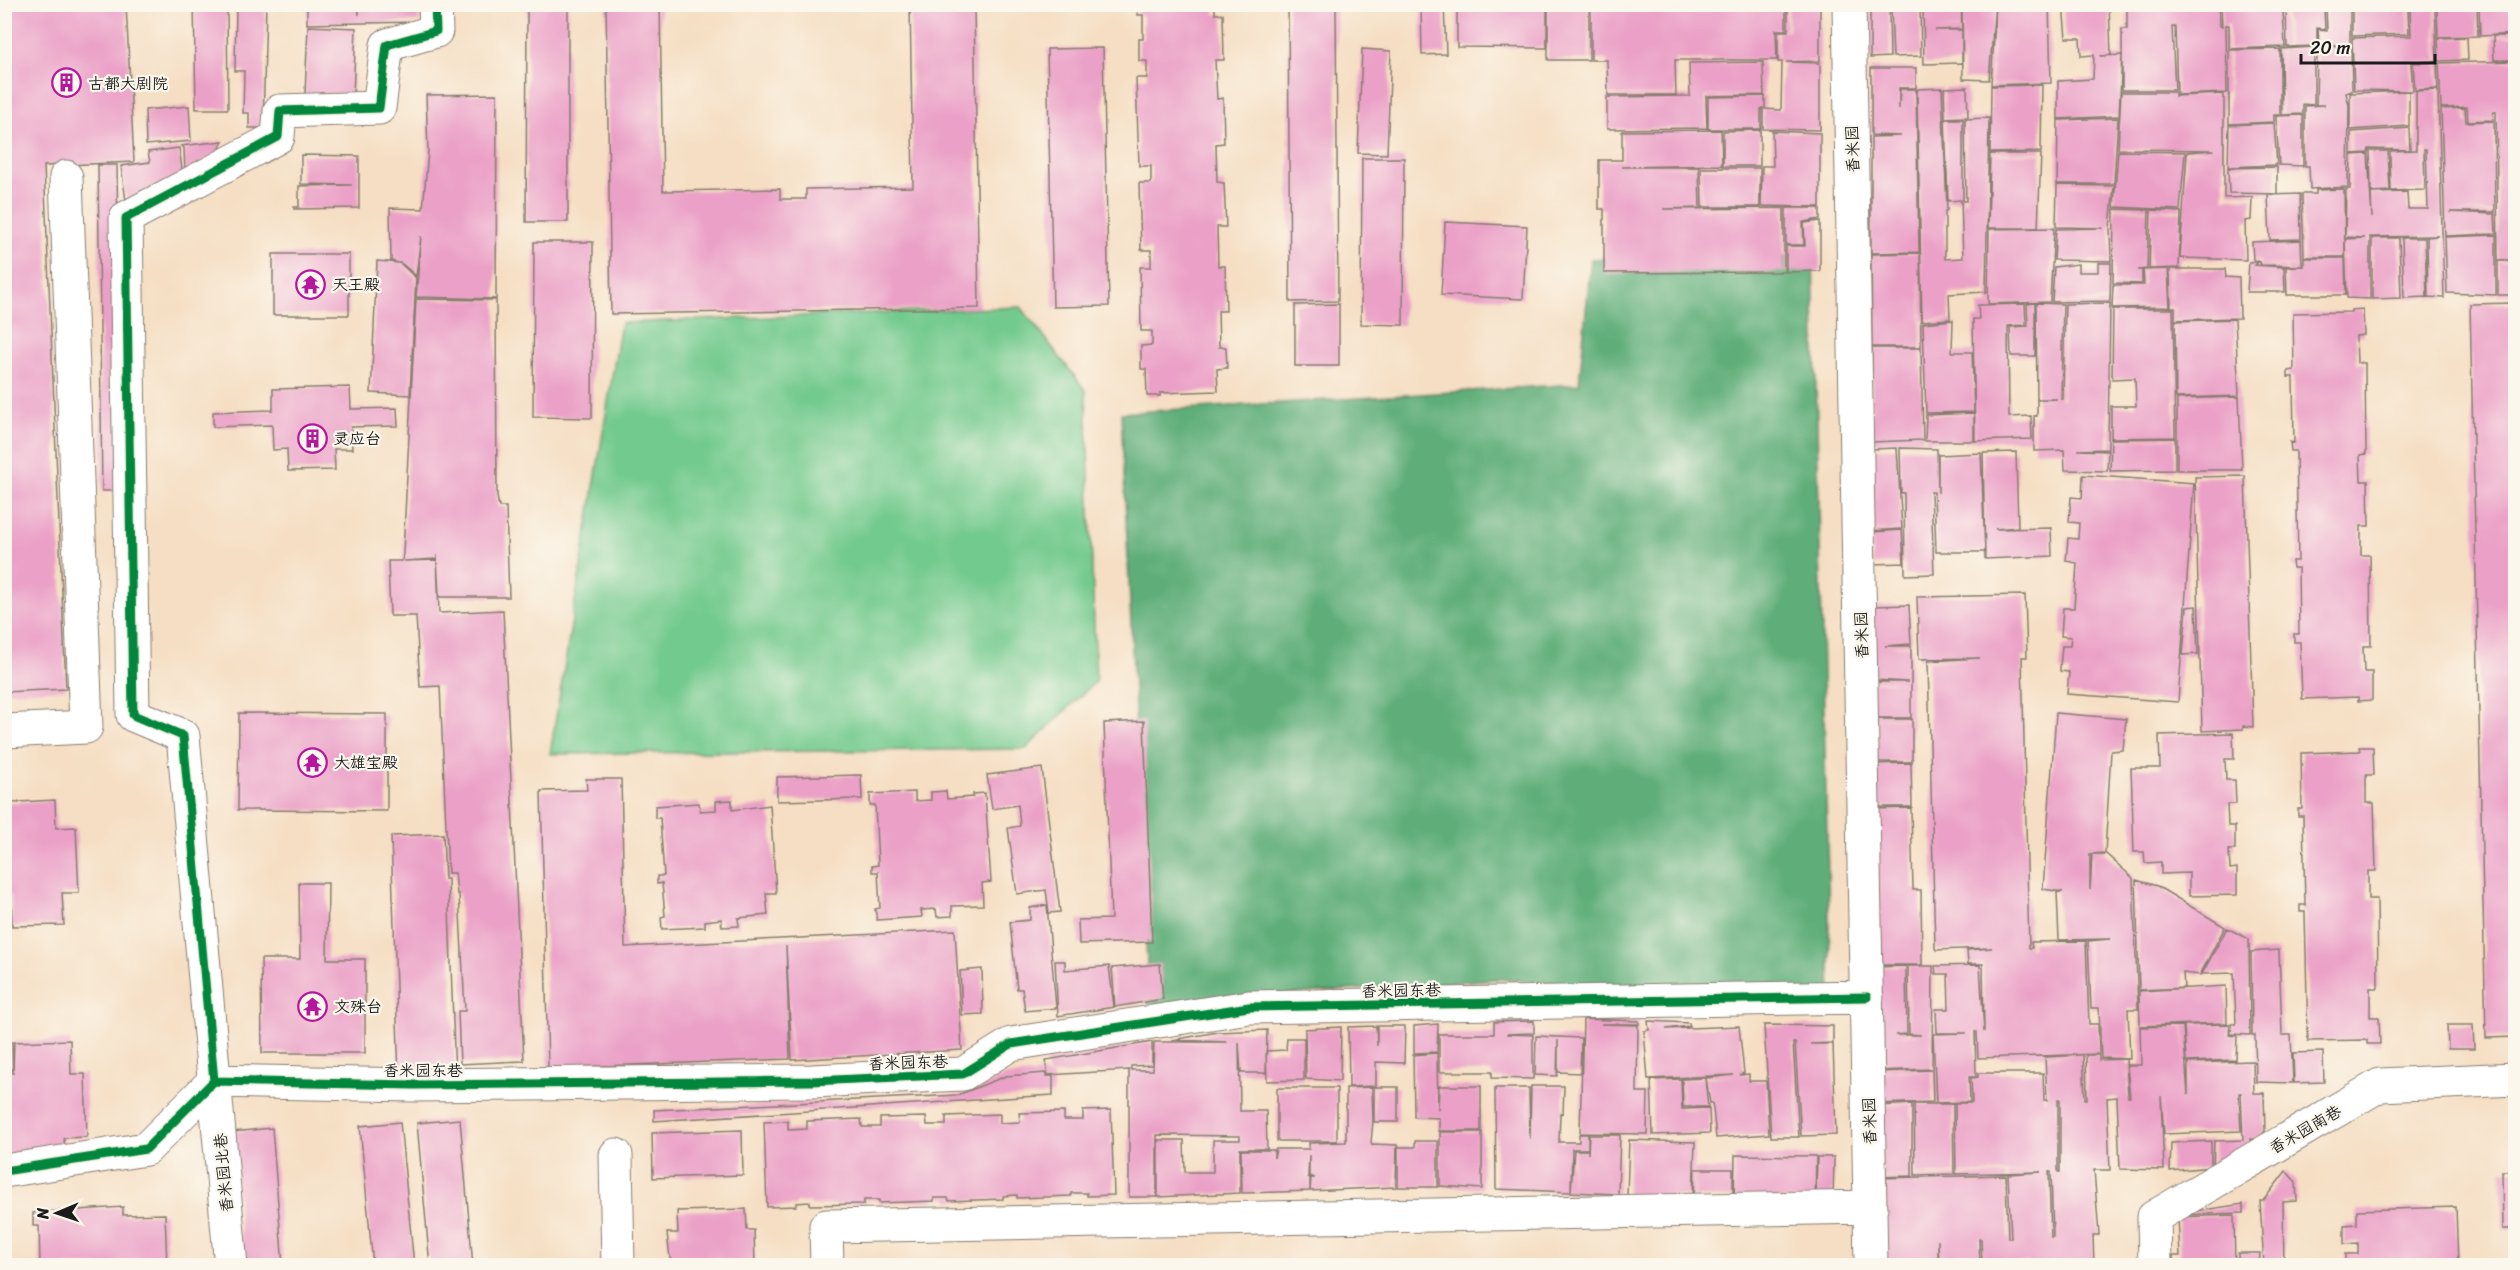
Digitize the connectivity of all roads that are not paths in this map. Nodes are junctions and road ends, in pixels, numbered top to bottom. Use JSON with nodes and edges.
{"nodes":[{"id":1,"x":435,"y":4,"type":"edge"},
{"id":2,"x":1850,"y":4,"type":"edge"},
{"id":3,"x":66,"y":177,"type":"dead end"},
{"id":4,"x":4,"y":731,"type":"edge"},
{"id":5,"x":1867,"y":997,"type":"junction"},
{"id":6,"x":2516,"y":1079,"type":"edge"},
{"id":7,"x":214,"y":1081,"type":"junction"},
{"id":8,"x":616,"y":1155,"type":"dead end"},
{"id":9,"x":4,"y":1171,"type":"edge"},
{"id":10,"x":1871,"y":1207,"type":"junction"},
{"id":11,"x":231,"y":1266,"type":"edge"},
{"id":12,"x":618,"y":1266,"type":"edge"},
{"id":13,"x":827,"y":1266,"type":"edge"},
{"id":14,"x":1872,"y":1266,"type":"edge"},
{"id":15,"x":2155,"y":1266,"type":"edge"}],
"edges":[{"from":1,"to":7,"type":"street","name":"香米园北巷"},
{"from":2,"to":5,"type":"street","name":"香米园"},
{"from":3,"to":4,"type":"street"},
{"from":5,"to":7,"type":"street","name":"香米园东巷"},
{"from":5,"to":10,"type":"street","name":"香米园"},
{"from":6,"to":15,"type":"street","name":"香米园南巷"},
{"from":7,"to":9,"type":"street"},
{"from":7,"to":11,"type":"street","name":"香米园北巷"},
{"from":8,"to":12,"type":"street"},
{"from":10,"to":13,"type":"street"},
{"from":10,"to":14,"type":"street","name":"香米园"}]}
